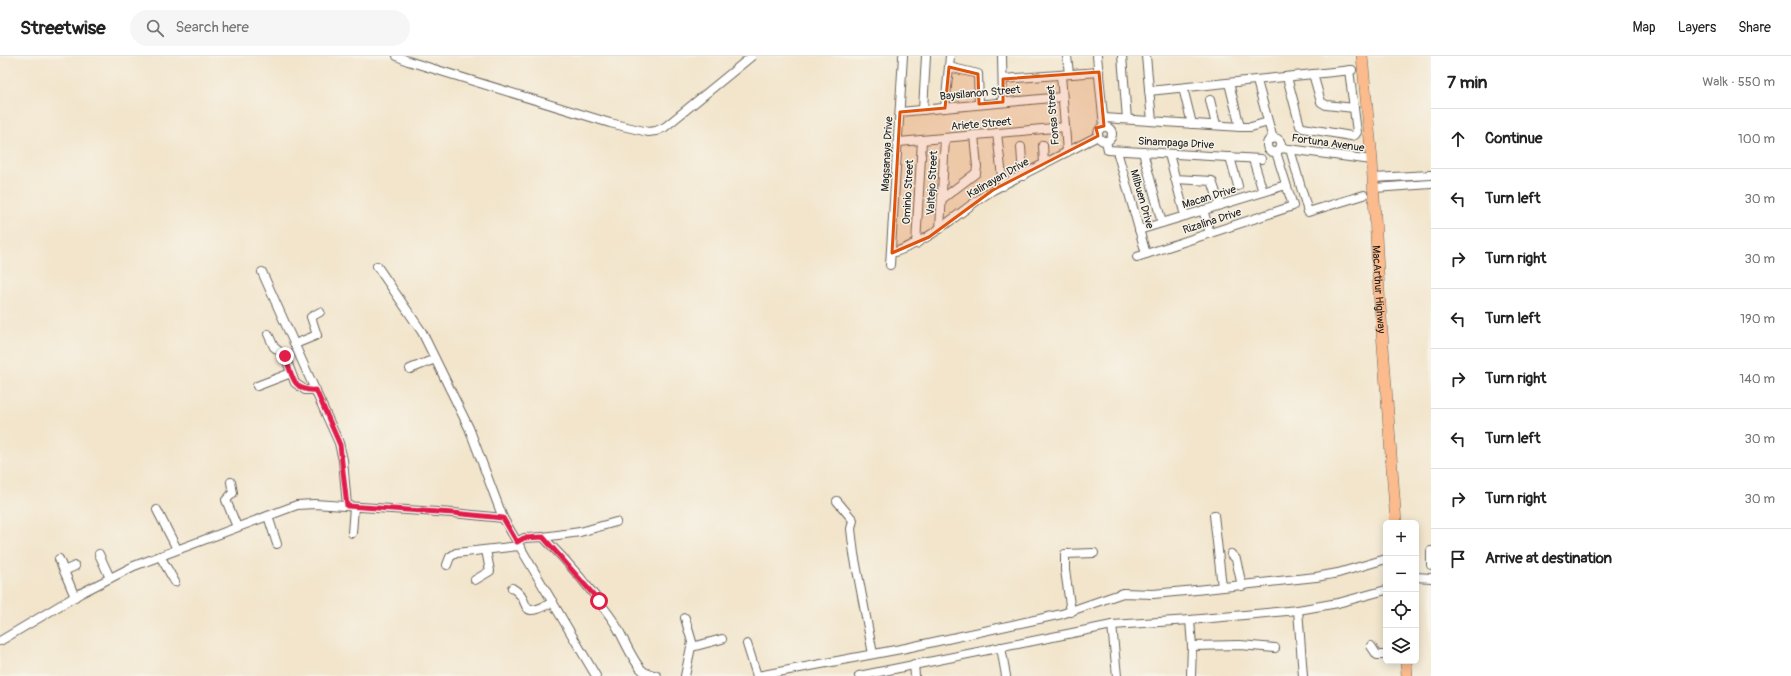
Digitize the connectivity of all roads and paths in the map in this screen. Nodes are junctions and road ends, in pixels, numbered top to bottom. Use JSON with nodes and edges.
{"nodes":[{"id":1,"x":397,"y":56,"type":"edge"},
{"id":2,"x":752,"y":56,"type":"edge"},
{"id":3,"x":903,"y":56,"type":"edge"},
{"id":4,"x":926,"y":56,"type":"edge"},
{"id":5,"x":950,"y":56,"type":"edge"},
{"id":6,"x":1002,"y":56,"type":"edge"},
{"id":7,"x":1067,"y":56,"type":"edge"},
{"id":8,"x":1097,"y":56,"type":"edge"},
{"id":9,"x":1122,"y":56,"type":"edge"},
{"id":10,"x":1146,"y":56,"type":"edge"},
{"id":11,"x":1362,"y":56,"type":"edge"},
{"id":12,"x":948,"y":67,"type":"junction"},
{"id":13,"x":1099,"y":72,"type":"junction"},
{"id":14,"x":1065,"y":74,"type":"junction"},
{"id":15,"x":1313,"y":74,"type":"junction"},
{"id":16,"x":1287,"y":77,"type":"junction"},
{"id":17,"x":1003,"y":80,"type":"junction"},
{"id":18,"x":1257,"y":81,"type":"junction"},
{"id":19,"x":1229,"y":83,"type":"junction"},
{"id":20,"x":1183,"y":88,"type":"junction"},
{"id":21,"x":1149,"y":91,"type":"junction"},
{"id":22,"x":1062,"y":97,"type":"junction"},
{"id":23,"x":1210,"y":100,"type":"dead end"},
{"id":24,"x":1003,"y":102,"type":"junction"},
{"id":25,"x":979,"y":104,"type":"junction"},
{"id":26,"x":945,"y":108,"type":"junction"},
{"id":27,"x":1354,"y":108,"type":"junction"},
{"id":28,"x":923,"y":110,"type":"junction"},
{"id":29,"x":900,"y":112,"type":"junction"},
{"id":30,"x":1127,"y":120,"type":"junction"},
{"id":31,"x":1152,"y":121,"type":"junction"},
{"id":32,"x":1104,"y":122,"type":"junction"},
{"id":33,"x":1268,"y":122,"type":"junction"},
{"id":34,"x":1192,"y":124,"type":"junction"},
{"id":35,"x":1216,"y":125,"type":"junction"},
{"id":36,"x":1065,"y":127,"type":"junction"},
{"id":37,"x":1240,"y":127,"type":"junction"},
{"id":38,"x":997,"y":133,"type":"junction"},
{"id":39,"x":974,"y":135,"type":"junction"},
{"id":40,"x":1098,"y":136,"type":"junction"},
{"id":41,"x":945,"y":138,"type":"junction"},
{"id":42,"x":1273,"y":139,"type":"junction"},
{"id":43,"x":922,"y":140,"type":"junction"},
{"id":44,"x":1106,"y":141,"type":"junction"},
{"id":45,"x":899,"y":142,"type":"junction"},
{"id":46,"x":1043,"y":145,"type":"dead end"},
{"id":47,"x":1021,"y":147,"type":"dead end"},
{"id":48,"x":1290,"y":149,"type":"junction"},
{"id":49,"x":1278,"y":150,"type":"junction"},
{"id":50,"x":1117,"y":151,"type":"junction"},
{"id":51,"x":1067,"y":152,"type":"junction"},
{"id":52,"x":1143,"y":152,"type":"junction"},
{"id":53,"x":1169,"y":154,"type":"junction"},
{"id":54,"x":1230,"y":157,"type":"junction"},
{"id":55,"x":1372,"y":160,"type":"junction"},
{"id":56,"x":1044,"y":164,"type":"junction"},
{"id":57,"x":1022,"y":176,"type":"junction"},
{"id":58,"x":1430,"y":176,"type":"edge"},
{"id":59,"x":1175,"y":179,"type":"junction"},
{"id":60,"x":1374,"y":183,"type":"junction"},
{"id":61,"x":1286,"y":185,"type":"junction"},
{"id":62,"x":1430,"y":185,"type":"edge"},
{"id":63,"x":1003,"y":186,"type":"junction"},
{"id":64,"x":1238,"y":186,"type":"dead end"},
{"id":65,"x":1263,"y":192,"type":"junction"},
{"id":66,"x":1364,"y":195,"type":"dead end"},
{"id":67,"x":942,"y":199,"type":"junction"},
{"id":68,"x":1220,"y":205,"type":"junction"},
{"id":69,"x":1203,"y":210,"type":"junction"},
{"id":70,"x":1185,"y":216,"type":"junction"},
{"id":71,"x":1162,"y":223,"type":"junction"},
{"id":72,"x":940,"y":228,"type":"junction"},
{"id":73,"x":1139,"y":230,"type":"junction"},
{"id":74,"x":1210,"y":233,"type":"junction"},
{"id":75,"x":916,"y":244,"type":"junction"},
{"id":76,"x":892,"y":253,"type":"junction"},
{"id":77,"x":1146,"y":254,"type":"junction"},
{"id":78,"x":1137,"y":257,"type":"dead end"},
{"id":79,"x":890,"y":264,"type":"dead end"},
{"id":80,"x":377,"y":266,"type":"dead end"},
{"id":81,"x":262,"y":272,"type":"dead end"},
{"id":82,"x":320,"y":312,"type":"dead end"},
{"id":83,"x":268,"y":334,"type":"dead end"},
{"id":84,"x":295,"y":344,"type":"junction"},
{"id":85,"x":435,"y":359,"type":"junction"},
{"id":86,"x":410,"y":369,"type":"dead end"},
{"id":87,"x":291,"y":373,"type":"junction"},
{"id":88,"x":257,"y":386,"type":"dead end"},
{"id":89,"x":316,"y":390,"type":"junction"},
{"id":90,"x":231,"y":482,"type":"dead end"},
{"id":91,"x":837,"y":501,"type":"dead end"},
{"id":92,"x":351,"y":506,"type":"junction"},
{"id":93,"x":157,"y":510,"type":"dead end"},
{"id":94,"x":1214,"y":515,"type":"dead end"},
{"id":95,"x":268,"y":516,"type":"junction"},
{"id":96,"x":503,"y":518,"type":"junction"},
{"id":97,"x":1396,"y":520,"type":"edge"},
{"id":98,"x":616,"y":522,"type":"dead end"},
{"id":99,"x":237,"y":527,"type":"junction"},
{"id":100,"x":352,"y":533,"type":"dead end"},
{"id":101,"x":543,"y":537,"type":"junction"},
{"id":102,"x":277,"y":544,"type":"dead end"},
{"id":103,"x":518,"y":544,"type":"junction"},
{"id":104,"x":177,"y":549,"type":"junction"},
{"id":105,"x":486,"y":550,"type":"junction"},
{"id":106,"x":1431,"y":552,"type":"edge"},
{"id":107,"x":1094,"y":553,"type":"dead end"},
{"id":108,"x":99,"y":554,"type":"dead end"},
{"id":109,"x":1231,"y":554,"type":"dead end"},
{"id":110,"x":160,"y":556,"type":"junction"},
{"id":111,"x":59,"y":559,"type":"dead end"},
{"id":112,"x":1383,"y":560,"type":"edge"},
{"id":113,"x":447,"y":565,"type":"dead end"},
{"id":114,"x":1431,"y":565,"type":"edge"},
{"id":115,"x":75,"y":566,"type":"dead end"},
{"id":116,"x":64,"y":571,"type":"junction"},
{"id":117,"x":1419,"y":577,"type":"edge"},
{"id":118,"x":110,"y":578,"type":"junction"},
{"id":119,"x":1431,"y":578,"type":"edge"},
{"id":120,"x":475,"y":580,"type":"dead end"},
{"id":121,"x":175,"y":582,"type":"dead end"},
{"id":122,"x":1242,"y":586,"type":"junction"},
{"id":123,"x":1222,"y":587,"type":"junction"},
{"id":124,"x":512,"y":588,"type":"dead end"},
{"id":125,"x":1383,"y":591,"type":"edge"},
{"id":126,"x":75,"y":597,"type":"junction"},
{"id":127,"x":553,"y":602,"type":"junction"},
{"id":128,"x":1298,"y":610,"type":"junction"},
{"id":129,"x":1071,"y":612,"type":"junction"},
{"id":130,"x":685,"y":618,"type":"dead end"},
{"id":131,"x":1190,"y":620,"type":"junction"},
{"id":132,"x":1112,"y":624,"type":"junction"},
{"id":133,"x":722,"y":639,"type":"dead end"},
{"id":134,"x":0,"y":641,"type":"edge"},
{"id":135,"x":747,"y":644,"type":"dead end"},
{"id":136,"x":1192,"y":646,"type":"junction"},
{"id":137,"x":1371,"y":646,"type":"dead end"},
{"id":138,"x":692,"y":647,"type":"junction"},
{"id":139,"x":1001,"y":647,"type":"junction"},
{"id":140,"x":1275,"y":648,"type":"dead end"},
{"id":141,"x":873,"y":654,"type":"junction"},
{"id":142,"x":1383,"y":655,"type":"edge"},
{"id":143,"x":914,"y":664,"type":"junction"},
{"id":144,"x":1406,"y":664,"type":"edge"},
{"id":145,"x":596,"y":676,"type":"edge"},
{"id":146,"x":657,"y":676,"type":"edge"},
{"id":147,"x":685,"y":676,"type":"edge"},
{"id":148,"x":757,"y":676,"type":"edge"},
{"id":149,"x":859,"y":676,"type":"edge"},
{"id":150,"x":915,"y":676,"type":"edge"},
{"id":151,"x":1006,"y":676,"type":"edge"},
{"id":152,"x":1117,"y":676,"type":"edge"},
{"id":153,"x":1191,"y":676,"type":"edge"},
{"id":154,"x":1302,"y":676,"type":"edge"},
{"id":155,"x":1407,"y":676,"type":"edge"}],
"edges":[{"from":1,"to":2,"type":"street"},
{"from":3,"to":29,"type":"street","name":"Magsanaya Drive"},
{"from":4,"to":28,"type":"street"},
{"from":5,"to":12,"type":"street"},
{"from":6,"to":17,"type":"street"},
{"from":7,"to":14,"type":"street","name":"Fonsa Street"},
{"from":8,"to":13,"type":"street"},
{"from":9,"to":30,"type":"street"},
{"from":10,"to":21,"type":"street"},
{"from":11,"to":55,"type":"highway","name":"MacArthur Highway"},
{"from":12,"to":25,"type":"street"},
{"from":12,"to":26,"type":"street"},
{"from":13,"to":14,"type":"street"},
{"from":13,"to":32,"type":"street"},
{"from":14,"to":17,"type":"street"},
{"from":14,"to":22,"type":"street","name":"Fonsa Street"},
{"from":15,"to":16,"type":"street"},
{"from":15,"to":27,"type":"street"},
{"from":15,"to":27,"type":"street"},
{"from":16,"to":18,"type":"street"},
{"from":16,"to":27,"type":"street"},
{"from":17,"to":24,"type":"street"},
{"from":18,"to":19,"type":"street"},
{"from":18,"to":33,"type":"street"},
{"from":19,"to":20,"type":"street"},
{"from":19,"to":37,"type":"street"},
{"from":20,"to":21,"type":"street"},
{"from":20,"to":34,"type":"street"},
{"from":21,"to":31,"type":"street"},
{"from":22,"to":24,"type":"street","name":"Baysilanon Street"},
{"from":22,"to":36,"type":"street","name":"Fonsa Street"},
{"from":23,"to":35,"type":"street"},
{"from":24,"to":25,"type":"street","name":"Baysilanon Street"},
{"from":25,"to":26,"type":"street","name":"Baysilanon Street"},
{"from":26,"to":28,"type":"street","name":"Baysilanon Street"},
{"from":28,"to":29,"type":"street","name":"Baysilanon Street"},
{"from":29,"to":45,"type":"street","name":"Magsanaya Drive"},
{"from":30,"to":31,"type":"street"},
{"from":30,"to":32,"type":"street"},
{"from":31,"to":34,"type":"street"},
{"from":32,"to":40,"type":"street"},
{"from":32,"to":44,"type":"street"},
{"from":33,"to":37,"type":"street"},
{"from":33,"to":42,"type":"street"},
{"from":34,"to":35,"type":"street"},
{"from":35,"to":37,"type":"street"},
{"from":36,"to":38,"type":"street","name":"Ariete Street"},
{"from":36,"to":51,"type":"street","name":"Fonsa Street"},
{"from":38,"to":39,"type":"street","name":"Ariete Street"},
{"from":38,"to":63,"type":"street"},
{"from":39,"to":41,"type":"street","name":"Ariete Street"},
{"from":39,"to":67,"type":"street"},
{"from":40,"to":44,"type":"street"},
{"from":40,"to":51,"type":"street","name":"Kalinayan Drive"},
{"from":41,"to":43,"type":"street","name":"Ariete Street"},
{"from":41,"to":67,"type":"street","name":"Valtejo Street"},
{"from":42,"to":49,"type":"street"},
{"from":42,"to":49,"type":"street"},
{"from":43,"to":45,"type":"street","name":"Ariete Street"},
{"from":43,"to":75,"type":"street","name":"Ominio Street"},
{"from":44,"to":50,"type":"street"},
{"from":45,"to":76,"type":"street","name":"Magsanaya Drive"},
{"from":46,"to":56,"type":"street"},
{"from":47,"to":57,"type":"street"},
{"from":48,"to":49,"type":"street","name":"Fortuna Avenue"},
{"from":48,"to":55,"type":"street","name":"Fortuna Avenue"},
{"from":48,"to":66,"type":"street"},
{"from":49,"to":61,"type":"street"},
{"from":50,"to":52,"type":"street","name":"Sinampaga Drive"},
{"from":50,"to":73,"type":"street","name":"Milbuen Drive"},
{"from":51,"to":56,"type":"street","name":"Kalinayan Drive"},
{"from":52,"to":53,"type":"street","name":"Sinampaga Drive"},
{"from":52,"to":71,"type":"street"},
{"from":53,"to":54,"type":"street","name":"Sinampaga Drive"},
{"from":53,"to":59,"type":"street"},
{"from":54,"to":64,"type":"street"},
{"from":54,"to":65,"type":"street","name":"Sinampaga Drive"},
{"from":55,"to":60,"type":"highway","name":"MacArthur Highway"},
{"from":56,"to":57,"type":"street","name":"Kalinayan Drive"},
{"from":57,"to":63,"type":"street","name":"Kalinayan Drive"},
{"from":58,"to":60,"type":"street"},
{"from":58,"to":62,"type":"street"},
{"from":59,"to":68,"type":"street"},
{"from":59,"to":70,"type":"street"},
{"from":60,"to":62,"type":"street"},
{"from":60,"to":97,"type":"highway","name":"MacArthur Highway"},
{"from":61,"to":65,"type":"street","name":"Macan Drive"},
{"from":61,"to":74,"type":"street","name":"Rizalina Drive"},
{"from":63,"to":72,"type":"street","name":"Kalinayan Drive"},
{"from":65,"to":68,"type":"street","name":"Macan Drive"},
{"from":67,"to":72,"type":"street","name":"Valtejo Street"},
{"from":68,"to":69,"type":"street","name":"Macan Drive"},
{"from":69,"to":70,"type":"street","name":"Macan Drive"},
{"from":69,"to":74,"type":"street"},
{"from":70,"to":71,"type":"street","name":"Macan Drive"},
{"from":71,"to":73,"type":"street","name":"Macan Drive"},
{"from":72,"to":75,"type":"street","name":"Kalinayan Drive"},
{"from":73,"to":77,"type":"street","name":"Milbuen Drive"},
{"from":74,"to":77,"type":"street","name":"Rizalina Drive"},
{"from":75,"to":76,"type":"street","name":"Kalinayan Drive"},
{"from":76,"to":79,"type":"street","name":"Magsanaya Drive"},
{"from":77,"to":78,"type":"street","name":"Rizalina Drive"},
{"from":80,"to":85,"type":"street"},
{"from":81,"to":84,"type":"street"},
{"from":82,"to":84,"type":"street"},
{"from":83,"to":87,"type":"street"},
{"from":84,"to":89,"type":"street"},
{"from":85,"to":86,"type":"street"},
{"from":85,"to":96,"type":"street"},
{"from":87,"to":88,"type":"street"},
{"from":87,"to":89,"type":"street"},
{"from":89,"to":92,"type":"street"},
{"from":90,"to":99,"type":"street"},
{"from":91,"to":141,"type":"street"},
{"from":92,"to":95,"type":"street"},
{"from":92,"to":96,"type":"street"},
{"from":92,"to":100,"type":"street"},
{"from":93,"to":104,"type":"street"},
{"from":94,"to":123,"type":"street"},
{"from":95,"to":99,"type":"street"},
{"from":95,"to":102,"type":"street"},
{"from":96,"to":103,"type":"street"},
{"from":98,"to":101,"type":"street"},
{"from":99,"to":104,"type":"street"},
{"from":101,"to":103,"type":"street"},
{"from":101,"to":146,"type":"street"},
{"from":103,"to":105,"type":"street"},
{"from":103,"to":127,"type":"street"},
{"from":104,"to":110,"type":"street"},
{"from":105,"to":113,"type":"street"},
{"from":105,"to":120,"type":"street"},
{"from":106,"to":114,"type":"street"},
{"from":107,"to":129,"type":"street"},
{"from":108,"to":118,"type":"street"},
{"from":109,"to":122,"type":"street"},
{"from":110,"to":118,"type":"street"},
{"from":110,"to":121,"type":"street"},
{"from":111,"to":116,"type":"street"},
{"from":112,"to":122,"type":"street"},
{"from":115,"to":116,"type":"street"},
{"from":116,"to":126,"type":"street"},
{"from":117,"to":119,"type":"street"},
{"from":118,"to":126,"type":"street"},
{"from":122,"to":123,"type":"street"},
{"from":123,"to":129,"type":"street"},
{"from":124,"to":127,"type":"street"},
{"from":125,"to":128,"type":"street"},
{"from":126,"to":134,"type":"street"},
{"from":127,"to":145,"type":"street"},
{"from":128,"to":131,"type":"street"},
{"from":128,"to":154,"type":"street"},
{"from":129,"to":141,"type":"street"},
{"from":130,"to":138,"type":"street"},
{"from":131,"to":132,"type":"street"},
{"from":131,"to":136,"type":"street"},
{"from":132,"to":139,"type":"street"},
{"from":132,"to":152,"type":"street"},
{"from":133,"to":138,"type":"street"},
{"from":135,"to":148,"type":"street"},
{"from":136,"to":140,"type":"street"},
{"from":136,"to":153,"type":"street"},
{"from":137,"to":142,"type":"street"},
{"from":138,"to":147,"type":"street"},
{"from":139,"to":143,"type":"street"},
{"from":139,"to":151,"type":"street"},
{"from":141,"to":148,"type":"street"},
{"from":143,"to":149,"type":"street"},
{"from":143,"to":150,"type":"street"},
{"from":144,"to":155,"type":"highway"}]}
